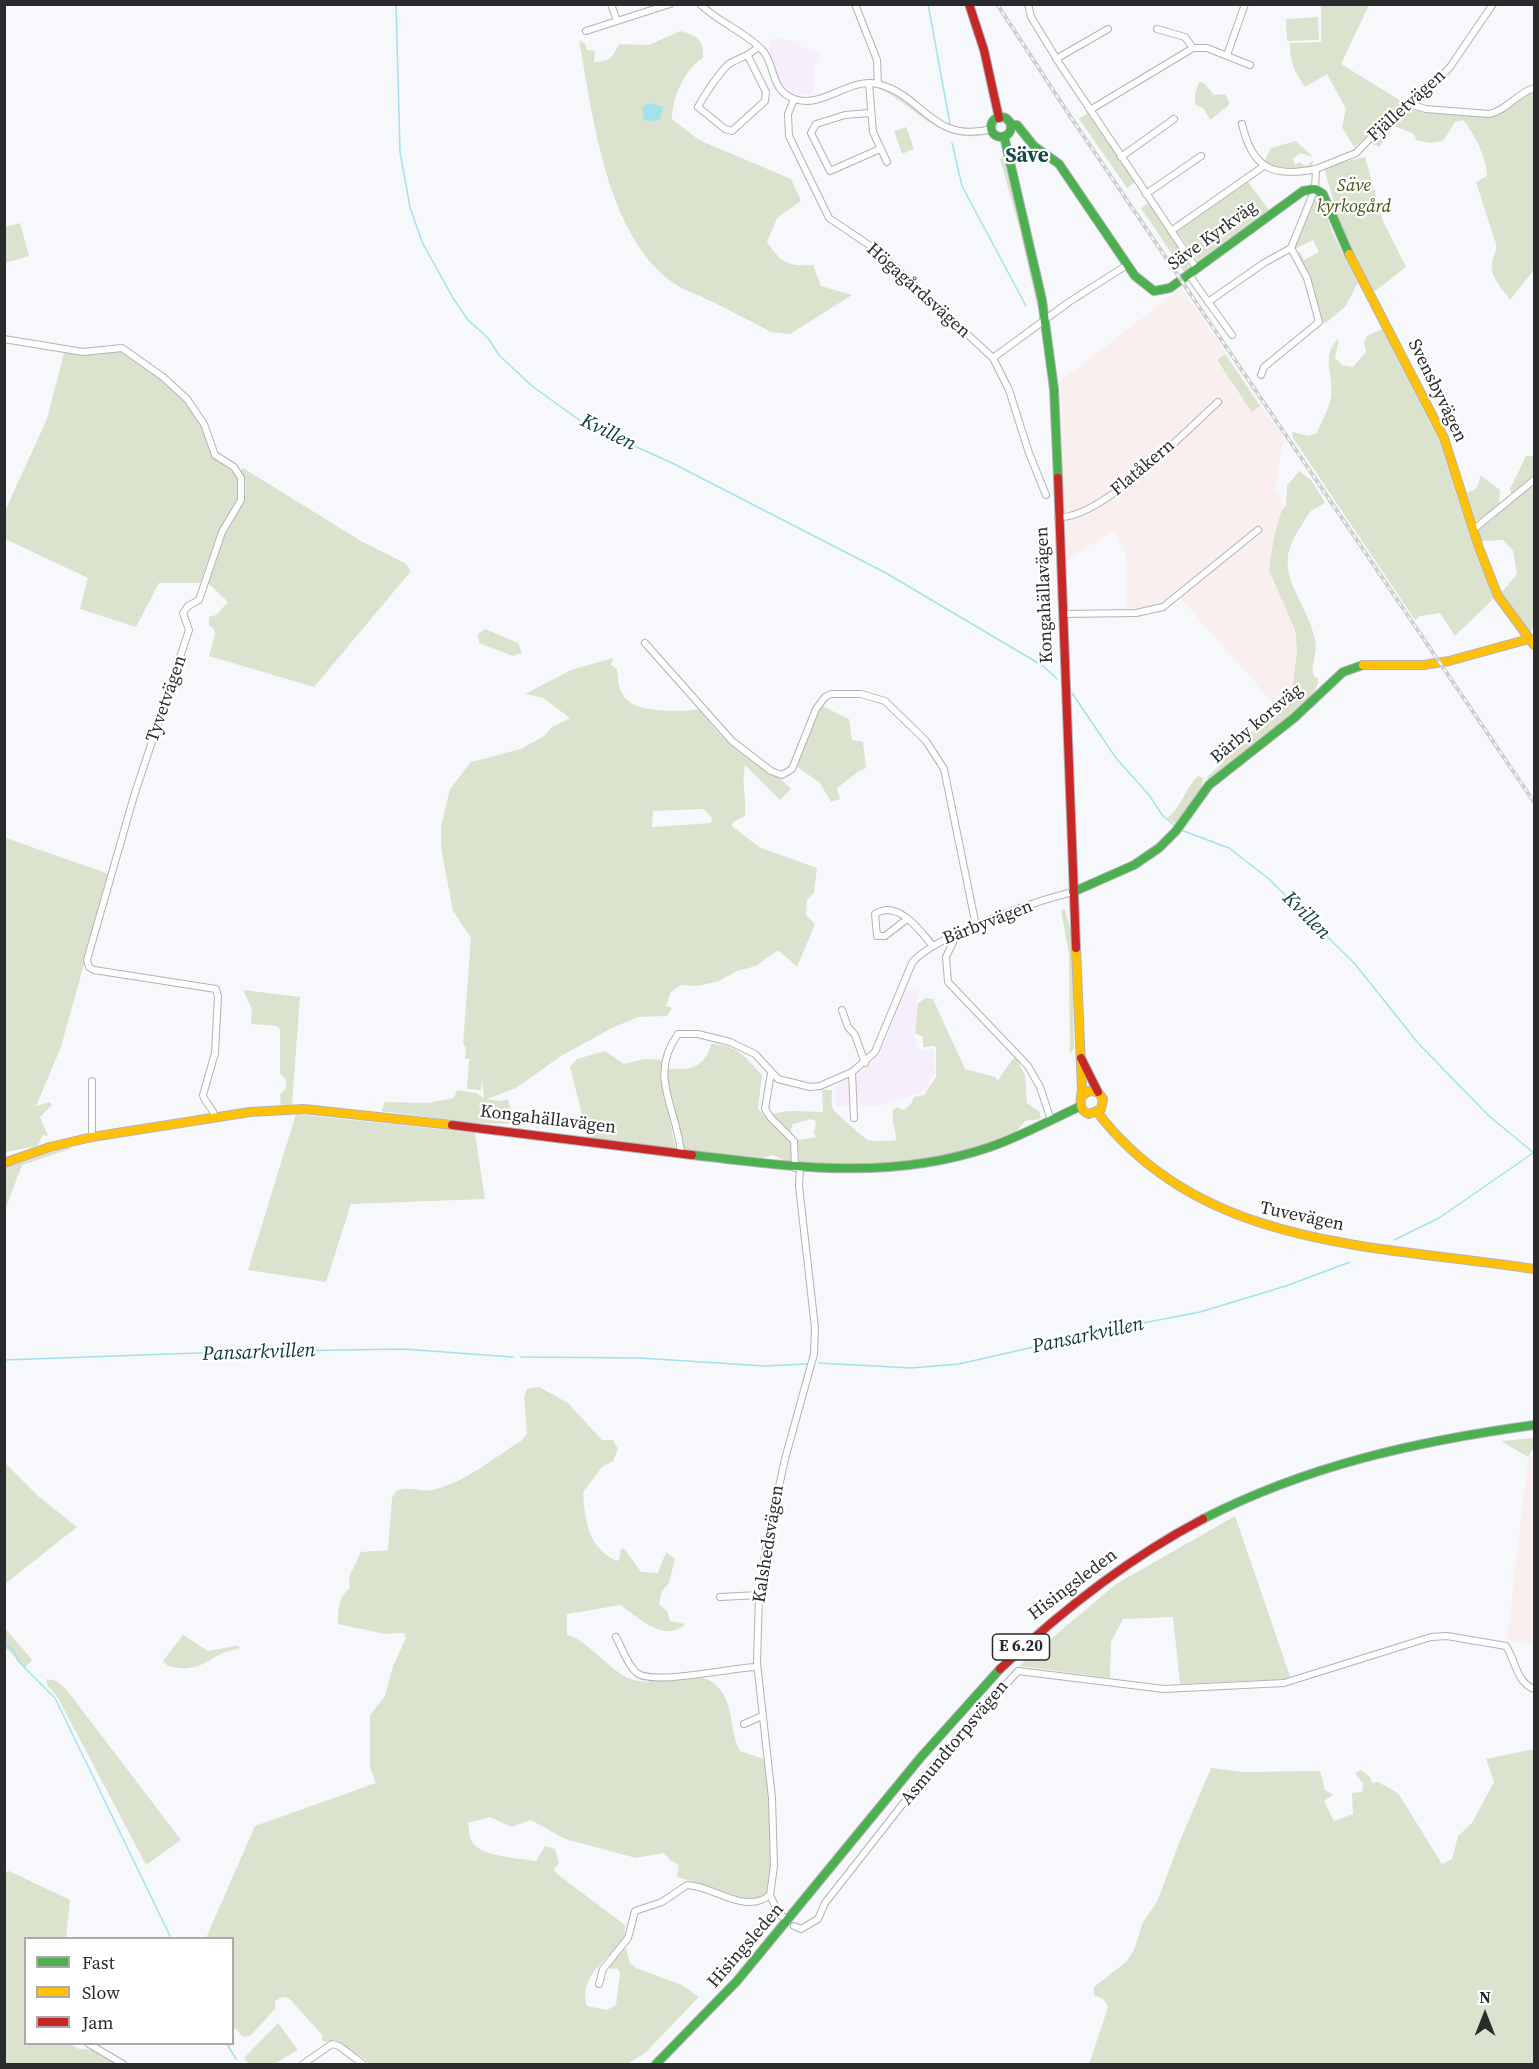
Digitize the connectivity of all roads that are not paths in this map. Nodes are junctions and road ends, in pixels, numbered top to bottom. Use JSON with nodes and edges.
{"nodes":[{"id":1,"x":611,"y":4,"type":"edge"},
{"id":2,"x":670,"y":4,"type":"edge"},
{"id":3,"x":700,"y":4,"type":"edge"},
{"id":4,"x":855,"y":4,"type":"edge"},
{"id":5,"x":969,"y":4,"type":"edge"},
{"id":6,"x":1028,"y":4,"type":"edge"},
{"id":7,"x":1245,"y":4,"type":"edge"},
{"id":8,"x":1493,"y":4,"type":"edge"},
{"id":9,"x":617,"y":21,"type":"junction"},
{"id":10,"x":1108,"y":29,"type":"dead end"},
{"id":11,"x":1157,"y":29,"type":"dead end"},
{"id":12,"x":586,"y":31,"type":"dead end"},
{"id":13,"x":758,"y":47,"type":"junction"},
{"id":14,"x":1193,"y":48,"type":"junction"},
{"id":15,"x":1227,"y":55,"type":"junction"},
{"id":16,"x":748,"y":56,"type":"junction"},
{"id":17,"x":1056,"y":59,"type":"junction"},
{"id":18,"x":1250,"y":65,"type":"dead end"},
{"id":19,"x":869,"y":83,"type":"junction"},
{"id":20,"x":878,"y":84,"type":"junction"},
{"id":21,"x":1534,"y":88,"type":"edge"},
{"id":22,"x":794,"y":99,"type":"junction"},
{"id":23,"x":1412,"y":105,"type":"junction"},
{"id":24,"x":1090,"y":110,"type":"junction"},
{"id":25,"x":870,"y":113,"type":"junction"},
{"id":26,"x":999,"y":118,"type":"junction"},
{"id":27,"x":1174,"y":119,"type":"dead end"},
{"id":28,"x":1242,"y":124,"type":"dead end"},
{"id":29,"x":1011,"y":125,"type":"junction"},
{"id":30,"x":992,"y":129,"type":"junction"},
{"id":31,"x":1004,"y":136,"type":"junction"},
{"id":32,"x":880,"y":149,"type":"junction"},
{"id":33,"x":1201,"y":156,"type":"dead end"},
{"id":34,"x":1121,"y":157,"type":"junction"},
{"id":35,"x":887,"y":162,"type":"dead end"},
{"id":36,"x":1264,"y":166,"type":"junction"},
{"id":37,"x":1316,"y":169,"type":"junction"},
{"id":38,"x":1314,"y":189,"type":"junction"},
{"id":39,"x":1146,"y":194,"type":"junction"},
{"id":40,"x":1171,"y":231,"type":"junction"},
{"id":41,"x":1291,"y":248,"type":"junction"},
{"id":42,"x":1127,"y":265,"type":"junction"},
{"id":43,"x":1197,"y":269,"type":"junction"},
{"id":44,"x":1189,"y":275,"type":"junction"},
{"id":45,"x":1208,"y":302,"type":"junction"},
{"id":46,"x":1046,"y":319,"type":"junction"},
{"id":47,"x":1232,"y":335,"type":"dead end"},
{"id":48,"x":4,"y":339,"type":"edge"},
{"id":49,"x":993,"y":358,"type":"junction"},
{"id":50,"x":1261,"y":375,"type":"dead end"},
{"id":51,"x":1218,"y":402,"type":"dead end"},
{"id":52,"x":1534,"y":480,"type":"edge"},
{"id":53,"x":1046,"y":495,"type":"dead end"},
{"id":54,"x":1058,"y":517,"type":"junction"},
{"id":55,"x":1474,"y":529,"type":"junction"},
{"id":56,"x":1258,"y":530,"type":"dead end"},
{"id":57,"x":1062,"y":614,"type":"junction"},
{"id":58,"x":1532,"y":642,"type":"edge"},
{"id":59,"x":645,"y":643,"type":"dead end"},
{"id":60,"x":1073,"y":892,"type":"junction"},
{"id":61,"x":907,"y":919,"type":"junction"},
{"id":62,"x":976,"y":926,"type":"junction"},
{"id":63,"x":957,"y":933,"type":"junction"},
{"id":64,"x":932,"y":945,"type":"junction"},
{"id":65,"x":842,"y":1010,"type":"dead end"},
{"id":66,"x":1081,"y":1058,"type":"junction"},
{"id":67,"x":865,"y":1063,"type":"junction"},
{"id":68,"x":852,"y":1072,"type":"junction"},
{"id":69,"x":771,"y":1073,"type":"junction"},
{"id":70,"x":92,"y":1081,"type":"dead end"},
{"id":71,"x":1098,"y":1092,"type":"junction"},
{"id":72,"x":1081,"y":1101,"type":"junction"},
{"id":73,"x":1098,"y":1113,"type":"junction"},
{"id":74,"x":215,"y":1117,"type":"junction"},
{"id":75,"x":854,"y":1118,"type":"dead end"},
{"id":76,"x":1051,"y":1120,"type":"junction"},
{"id":77,"x":92,"y":1137,"type":"junction"},
{"id":78,"x":681,"y":1154,"type":"junction"},
{"id":79,"x":5,"y":1162,"type":"edge"},
{"id":80,"x":798,"y":1168,"type":"junction"},
{"id":81,"x":1534,"y":1269,"type":"edge"},
{"id":82,"x":1534,"y":1425,"type":"edge"},
{"id":83,"x":759,"y":1595,"type":"junction"},
{"id":84,"x":720,"y":1597,"type":"dead end"},
{"id":85,"x":616,"y":1637,"type":"dead end"},
{"id":86,"x":757,"y":1667,"type":"junction"},
{"id":87,"x":1534,"y":1689,"type":"edge"},
{"id":88,"x":762,"y":1716,"type":"junction"},
{"id":89,"x":744,"y":1724,"type":"dead end"},
{"id":90,"x":770,"y":1895,"type":"junction"},
{"id":91,"x":785,"y":1919,"type":"dead end"},
{"id":92,"x":794,"y":1926,"type":"dead end"},
{"id":93,"x":599,"y":1984,"type":"dead end"},
{"id":94,"x":92,"y":2045,"type":"edge"},
{"id":95,"x":123,"y":2064,"type":"edge"},
{"id":96,"x":303,"y":2064,"type":"edge"},
{"id":97,"x":363,"y":2064,"type":"edge"},
{"id":98,"x":656,"y":2064,"type":"edge"}],
"edges":[{"from":1,"to":9,"type":"street"},
{"from":2,"to":9,"type":"street"},
{"from":3,"to":13,"type":"street"},
{"from":4,"to":20,"type":"street"},
{"from":5,"to":26,"type":"main road"},
{"from":6,"to":17,"type":"street"},
{"from":7,"to":15,"type":"street"},
{"from":8,"to":23,"type":"street","name":"Fjälletvägen"},
{"from":9,"to":12,"type":"street"},
{"from":10,"to":17,"type":"street"},
{"from":11,"to":14,"type":"street"},
{"from":13,"to":16,"type":"street"},
{"from":13,"to":22,"type":"street"},
{"from":14,"to":15,"type":"street"},
{"from":14,"to":24,"type":"street"},
{"from":15,"to":18,"type":"street"},
{"from":16,"to":16,"type":"street"},
{"from":17,"to":24,"type":"street"},
{"from":19,"to":20,"type":"street"},
{"from":19,"to":22,"type":"street"},
{"from":19,"to":25,"type":"street"},
{"from":20,"to":30,"type":"street"},
{"from":21,"to":23,"type":"street"},
{"from":22,"to":49,"type":"street","name":"Högagårdsvägen"},
{"from":23,"to":37,"type":"street","name":"Fjälletvägen"},
{"from":24,"to":34,"type":"street"},
{"from":25,"to":32,"type":"street"},
{"from":25,"to":32,"type":"street"},
{"from":26,"to":29,"type":"main road"},
{"from":26,"to":30,"type":"main road"},
{"from":27,"to":34,"type":"street"},
{"from":28,"to":36,"type":"street"},
{"from":29,"to":31,"type":"main road"},
{"from":29,"to":42,"type":"main road"},
{"from":30,"to":31,"type":"main road"},
{"from":31,"to":46,"type":"main road","name":"Kongahällavägen"},
{"from":32,"to":35,"type":"street"},
{"from":33,"to":39,"type":"street"},
{"from":34,"to":39,"type":"street"},
{"from":36,"to":37,"type":"street","name":"Fjälletvägen"},
{"from":36,"to":40,"type":"street"},
{"from":37,"to":38,"type":"street"},
{"from":38,"to":41,"type":"street"},
{"from":38,"to":43,"type":"main road","name":"Säve Kyrkväg"},
{"from":38,"to":55,"type":"main road","name":"Svensbyvägen"},
{"from":39,"to":40,"type":"street"},
{"from":40,"to":43,"type":"street"},
{"from":41,"to":45,"type":"street"},
{"from":41,"to":50,"type":"street"},
{"from":42,"to":44,"type":"main road","name":"Säve Kyrkväg"},
{"from":42,"to":46,"type":"street"},
{"from":43,"to":44,"type":"main road","name":"Säve Kyrkväg"},
{"from":44,"to":45,"type":"street"},
{"from":45,"to":47,"type":"street"},
{"from":46,"to":49,"type":"street"},
{"from":46,"to":54,"type":"main road","name":"Kongahällavägen"},
{"from":48,"to":74,"type":"street","name":"Tyvetvägen"},
{"from":49,"to":53,"type":"street","name":"Högagårdsvägen"},
{"from":51,"to":54,"type":"street","name":"Flatåkern"},
{"from":52,"to":55,"type":"street"},
{"from":54,"to":57,"type":"main road","name":"Kongahällavägen"},
{"from":55,"to":58,"type":"main road","name":"Svensbyvägen"},
{"from":56,"to":57,"type":"street"},
{"from":57,"to":60,"type":"main road","name":"Kongahällavägen"},
{"from":58,"to":60,"type":"main road","name":"Bärby korsväg"},
{"from":59,"to":62,"type":"street"},
{"from":60,"to":62,"type":"street","name":"Bärbyvägen"},
{"from":60,"to":66,"type":"main road","name":"Kongahällavägen"},
{"from":61,"to":61,"type":"street"},
{"from":61,"to":64,"type":"street"},
{"from":62,"to":63,"type":"street","name":"Bärbyvägen"},
{"from":63,"to":64,"type":"street","name":"Bärbyvägen"},
{"from":63,"to":76,"type":"street"},
{"from":64,"to":67,"type":"street","name":"Bärbyvägen"},
{"from":65,"to":67,"type":"street"},
{"from":66,"to":71,"type":"main road","name":"Kongahällavägen"},
{"from":66,"to":72,"type":"main road","name":"Kongahällavägen"},
{"from":67,"to":68,"type":"street","name":"Bärbyvägen"},
{"from":68,"to":69,"type":"street","name":"Bärbyvägen"},
{"from":68,"to":75,"type":"street"},
{"from":69,"to":78,"type":"street"},
{"from":69,"to":80,"type":"street"},
{"from":70,"to":77,"type":"street"},
{"from":71,"to":72,"type":"main road","name":"Kongahällavägen"},
{"from":71,"to":73,"type":"main road","name":"Kongahällavägen"},
{"from":72,"to":73,"type":"main road"},
{"from":72,"to":76,"type":"main road","name":"Kongahällavägen"},
{"from":73,"to":81,"type":"main road","name":"Tuvevägen"},
{"from":74,"to":77,"type":"main road","name":"Kongahällavägen"},
{"from":74,"to":78,"type":"main road","name":"Kongahällavägen"},
{"from":76,"to":80,"type":"main road","name":"Kongahällavägen"},
{"from":77,"to":79,"type":"main road","name":"Kongahällavägen"},
{"from":78,"to":80,"type":"main road","name":"Kongahällavägen"},
{"from":80,"to":83,"type":"street","name":"Kalshedsvägen"},
{"from":82,"to":98,"type":"main road","name":"Hisingsleden","number":"E 6.20"},
{"from":83,"to":84,"type":"street"},
{"from":83,"to":86,"type":"street","name":"Kalshedsvägen"},
{"from":85,"to":86,"type":"street"},
{"from":86,"to":88,"type":"street","name":"Kalshedsvägen"},
{"from":87,"to":92,"type":"street","name":"Asmundtorpsvägen"},
{"from":88,"to":89,"type":"street"},
{"from":88,"to":90,"type":"street","name":"Kalshedsvägen"},
{"from":90,"to":91,"type":"street"},
{"from":90,"to":93,"type":"street"},
{"from":94,"to":95,"type":"street"},
{"from":96,"to":97,"type":"street"}]}
